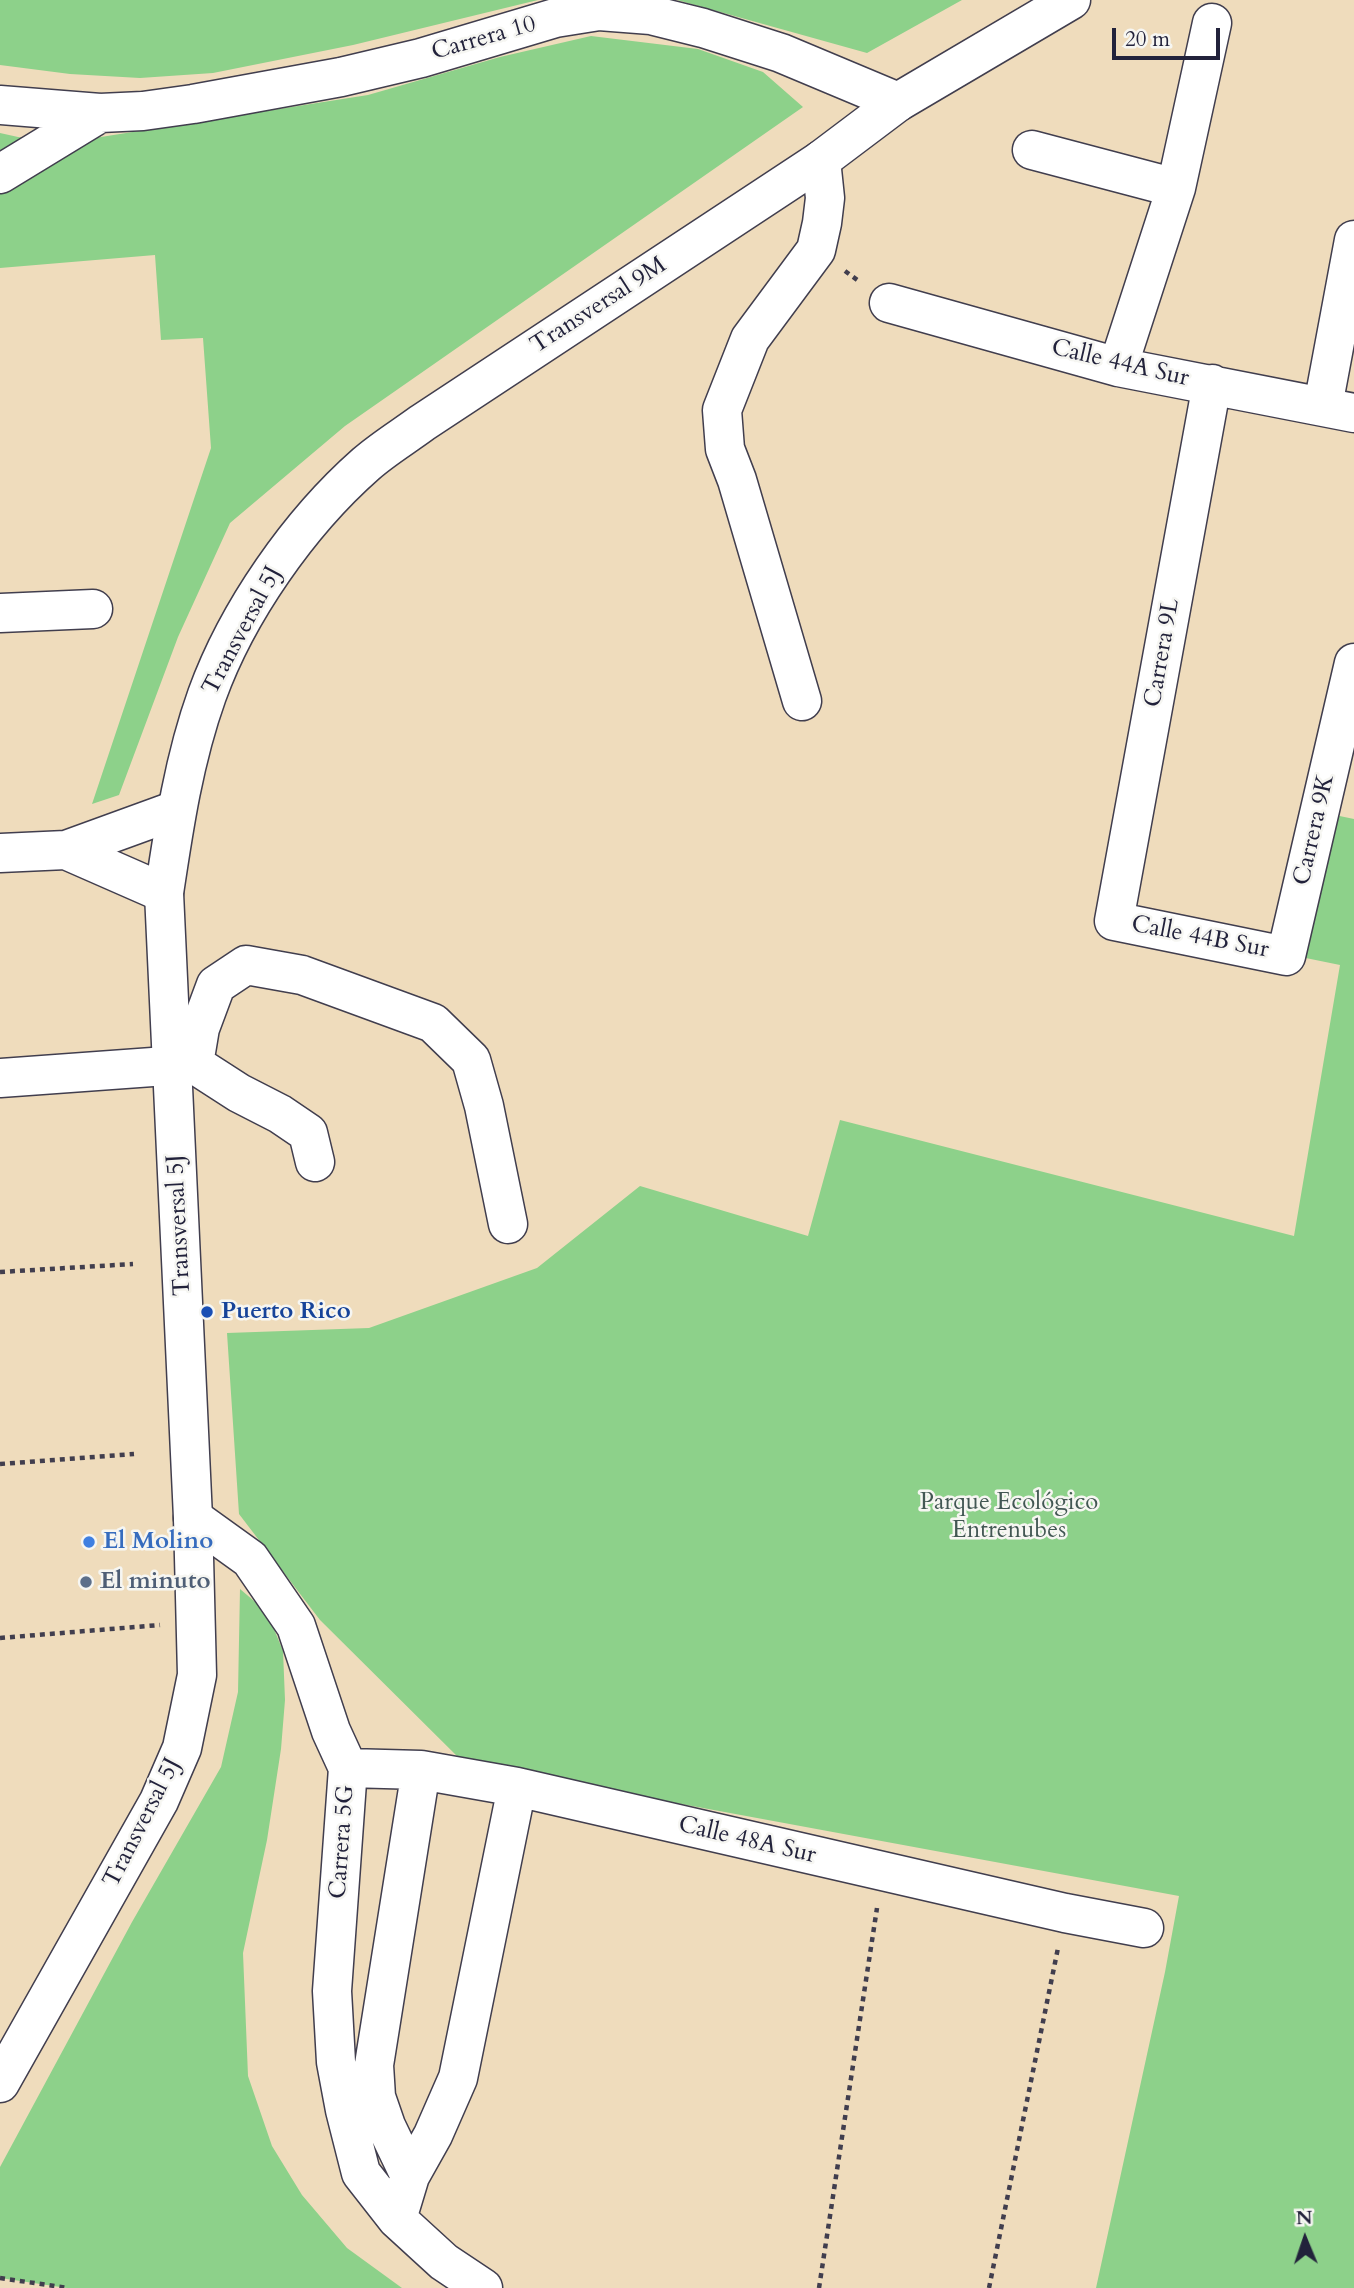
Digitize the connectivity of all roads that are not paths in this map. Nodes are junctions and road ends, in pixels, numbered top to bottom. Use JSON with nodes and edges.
{"nodes":[{"id":1,"x":1071,"y":0,"type":"edge"},
{"id":2,"x":587,"y":6,"type":"edge"},
{"id":3,"x":1212,"y":23,"type":"dead end"},
{"id":4,"x":898,"y":103,"type":"junction"},
{"id":5,"x":0,"y":106,"type":"edge"},
{"id":6,"x":100,"y":113,"type":"junction"},
{"id":7,"x":1032,"y":150,"type":"dead end"},
{"id":8,"x":821,"y":160,"type":"junction"},
{"id":9,"x":0,"y":174,"type":"edge"},
{"id":10,"x":1177,"y":188,"type":"junction"},
{"id":11,"x":1354,"y":240,"type":"edge"},
{"id":12,"x":890,"y":303,"type":"road end"},
{"id":13,"x":1118,"y":367,"type":"junction"},
{"id":14,"x":1212,"y":384,"type":"junction"},
{"id":15,"x":1339,"y":410,"type":"edge"},
{"id":16,"x":310,"y":522,"type":"joint"},
{"id":17,"x":93,"y":609,"type":"dead end"},
{"id":18,"x":0,"y":614,"type":"edge"},
{"id":19,"x":1354,"y":663,"type":"edge"},
{"id":20,"x":802,"y":701,"type":"dead end"},
{"id":21,"x":176,"y":810,"type":"junction"},
{"id":22,"x":66,"y":849,"type":"junction"},
{"id":23,"x":0,"y":852,"type":"edge"},
{"id":24,"x":164,"y":893,"type":"junction"},
{"id":25,"x":1114,"y":921,"type":"joint"},
{"id":26,"x":1286,"y":956,"type":"joint"},
{"id":27,"x":184,"y":1064,"type":"junction"},
{"id":28,"x":0,"y":1078,"type":"edge"},
{"id":29,"x":315,"y":1162,"type":"dead end"},
{"id":30,"x":508,"y":1224,"type":"dead end"},
{"id":31,"x":193,"y":1518,"type":"junction"},
{"id":32,"x":348,"y":1768,"type":"junction"},
{"id":33,"x":421,"y":1770,"type":"junction"},
{"id":34,"x":517,"y":1787,"type":"junction"},
{"id":35,"x":1144,"y":1928,"type":"dead end"},
{"id":36,"x":332,"y":1991,"type":"junction"},
{"id":37,"x":385,"y":1994,"type":"junction"},
{"id":38,"x":0,"y":2082,"type":"edge"},
{"id":39,"x":410,"y":2176,"type":"junction"},
{"id":40,"x":397,"y":2219,"type":"junction"},
{"id":41,"x":483,"y":2288,"type":"edge"}],
"edges":[{"from":1,"to":4,"type":"street","name":"Transversal 9M"},
{"from":2,"to":4,"type":"street","name":"Carrera 10"},
{"from":2,"to":6,"type":"street","name":"Carrera 10"},
{"from":3,"to":10,"type":"street"},
{"from":4,"to":8,"type":"street","name":"Transversal 9M"},
{"from":5,"to":6,"type":"street","name":"Carrera 10"},
{"from":6,"to":9,"type":"street","name":"Carrera 10"},
{"from":7,"to":10,"type":"street"},
{"from":8,"to":16,"type":"street","name":"Transversal 9M"},
{"from":8,"to":20,"type":"street"},
{"from":10,"to":13,"type":"street"},
{"from":11,"to":15,"type":"street"},
{"from":12,"to":13,"type":"street","name":"Calle 44A Sur"},
{"from":13,"to":14,"type":"street","name":"Calle 44A Sur"},
{"from":14,"to":15,"type":"street","name":"Calle 44A Sur"},
{"from":14,"to":25,"type":"street","name":"Carrera 9L"},
{"from":16,"to":21,"type":"street","name":"Transversal 5J"},
{"from":17,"to":18,"type":"street"},
{"from":19,"to":26,"type":"street","name":"Carrera 9K"},
{"from":21,"to":22,"type":"street"},
{"from":21,"to":24,"type":"street","name":"Transversal 5J"},
{"from":22,"to":23,"type":"street"},
{"from":22,"to":24,"type":"street"},
{"from":24,"to":27,"type":"street","name":"Transversal 5J"},
{"from":25,"to":26,"type":"street","name":"Calle 44B Sur"},
{"from":27,"to":28,"type":"street"},
{"from":27,"to":29,"type":"street"},
{"from":27,"to":30,"type":"street"},
{"from":27,"to":31,"type":"street","name":"Transversal 5J"},
{"from":31,"to":32,"type":"street","name":"Carrera 5G"},
{"from":31,"to":38,"type":"street","name":"Transversal 5J"},
{"from":32,"to":33,"type":"street","name":"Calle 48A Sur"},
{"from":32,"to":36,"type":"street","name":"Carrera 5G"},
{"from":33,"to":34,"type":"street","name":"Calle 48A Sur"},
{"from":33,"to":37,"type":"street"},
{"from":34,"to":35,"type":"street","name":"Calle 48A Sur"},
{"from":34,"to":39,"type":"street"},
{"from":36,"to":37,"type":"street"},
{"from":36,"to":40,"type":"street","name":"Carrera 5G"},
{"from":37,"to":39,"type":"street"},
{"from":39,"to":40,"type":"street"},
{"from":40,"to":41,"type":"street"}]}
